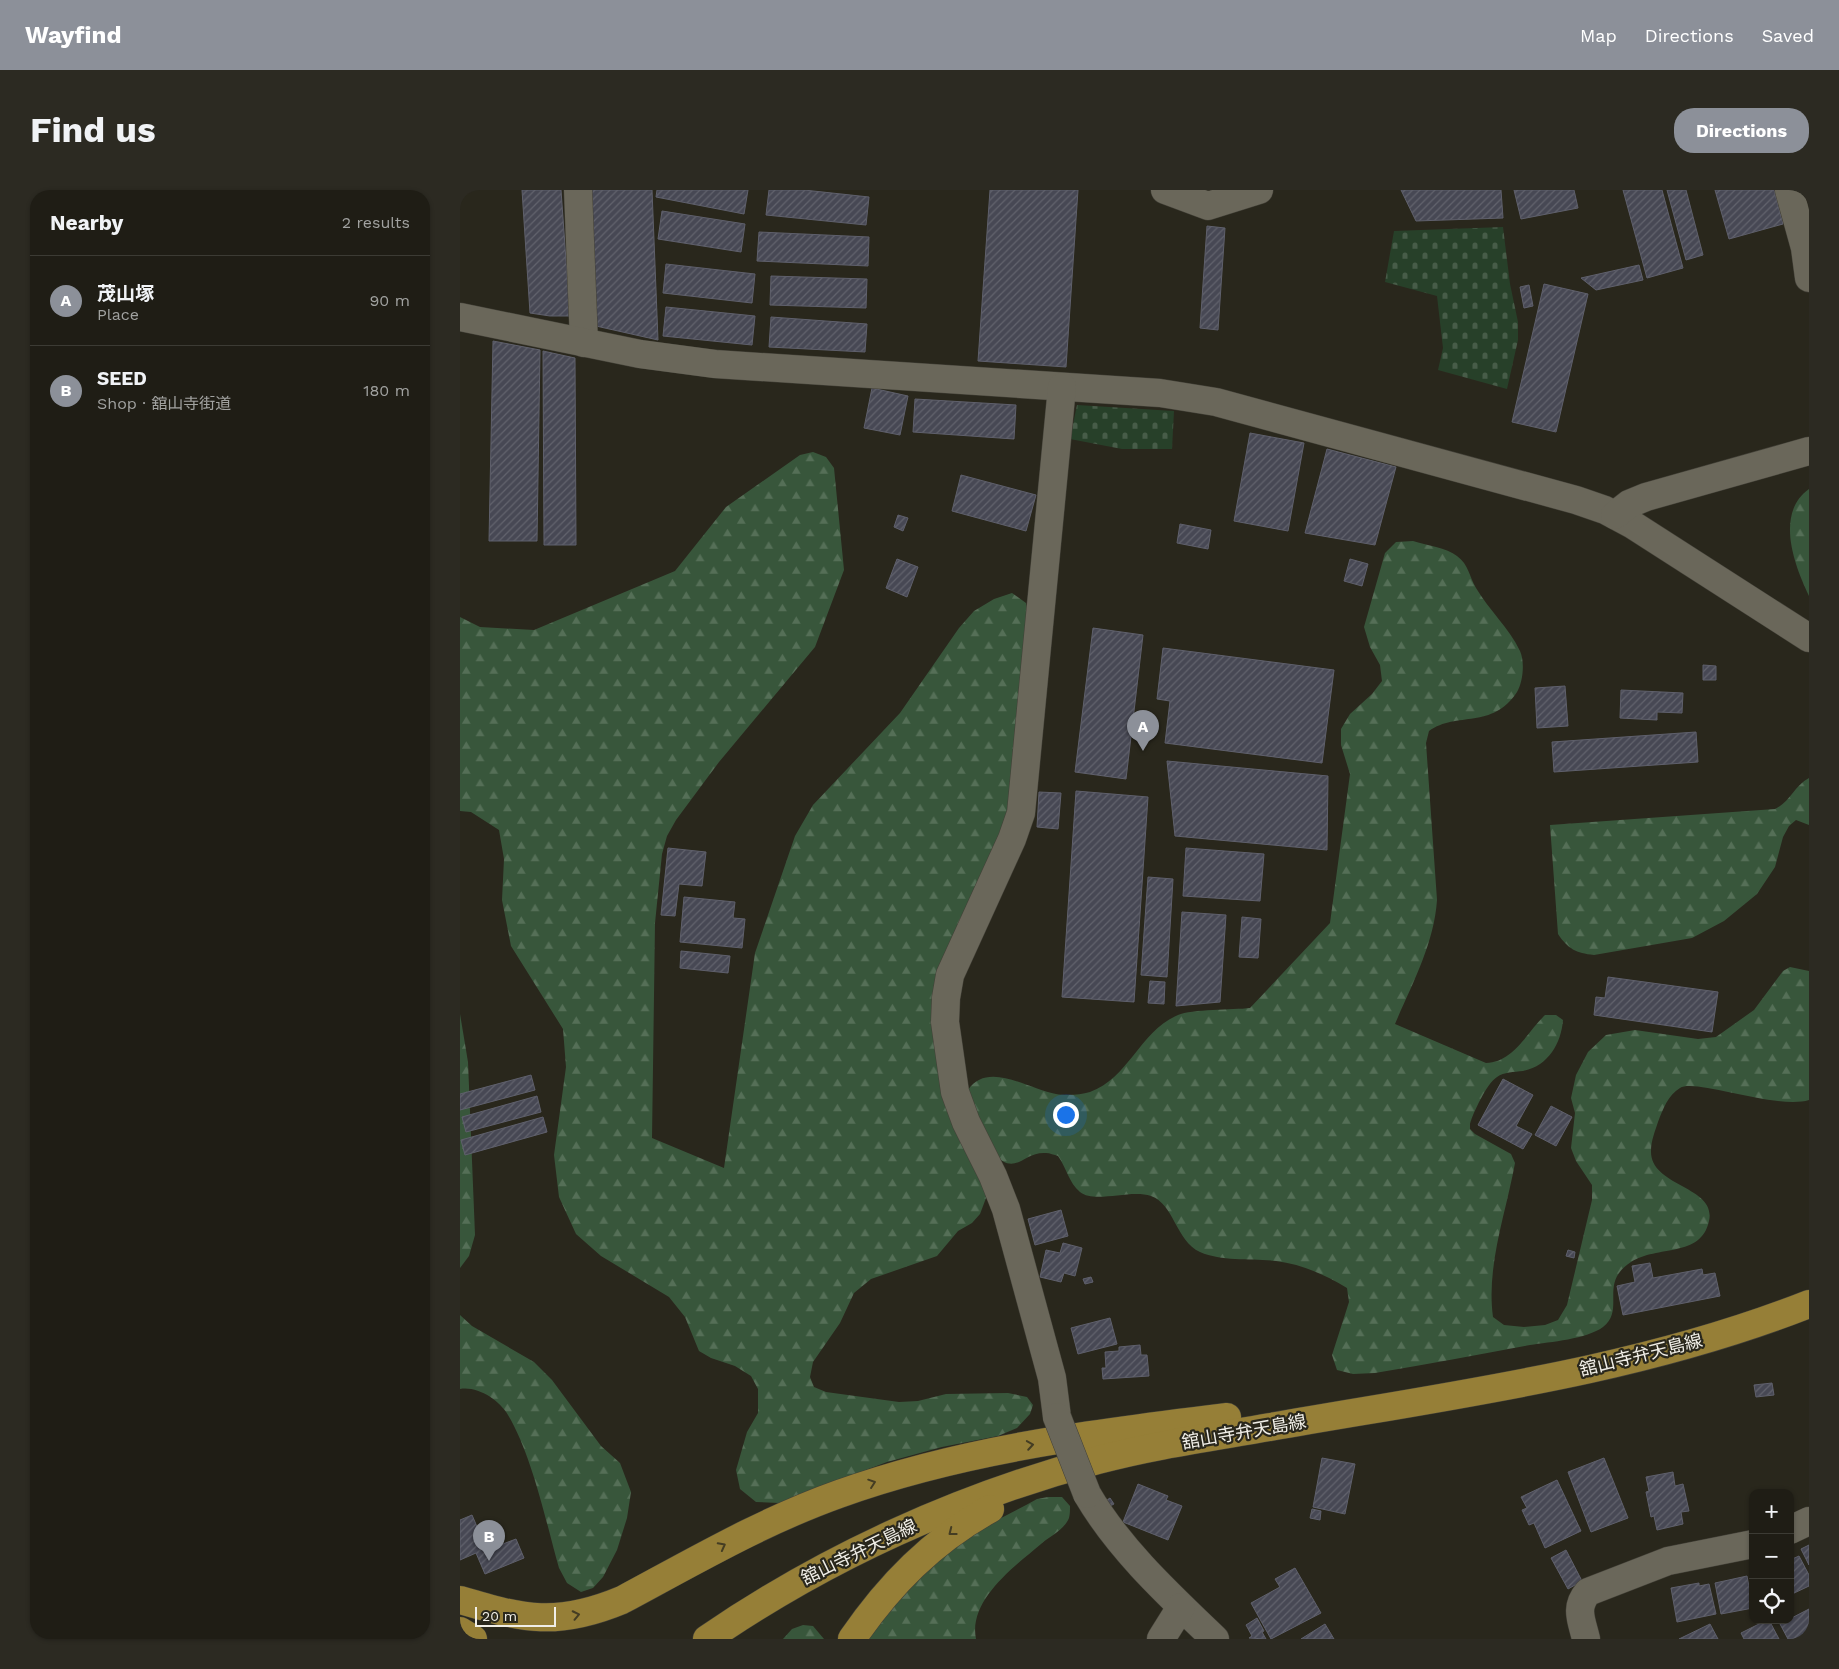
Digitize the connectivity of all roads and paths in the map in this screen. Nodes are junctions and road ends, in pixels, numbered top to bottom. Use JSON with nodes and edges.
{"nodes":[{"id":1,"x":578,"y":190,"type":"edge"},
{"id":2,"x":1165,"y":190,"type":"edge"},
{"id":3,"x":1259,"y":190,"type":"edge"},
{"id":4,"x":1789,"y":190,"type":"edge"},
{"id":5,"x":1192,"y":195,"type":"edge"},
{"id":6,"x":1804,"y":221,"type":"edge"},
{"id":7,"x":1809,"y":278,"type":"edge"},
{"id":8,"x":460,"y":317,"type":"edge"},
{"id":9,"x":584,"y":343,"type":"junction"},
{"id":10,"x":1062,"y":387,"type":"junction"},
{"id":11,"x":1809,"y":451,"type":"edge"},
{"id":12,"x":1615,"y":515,"type":"junction"},
{"id":13,"x":1809,"y":638,"type":"edge"},
{"id":14,"x":1809,"y":1304,"type":"edge"},
{"id":15,"x":1341,"y":1414,"type":"junction"},
{"id":16,"x":1055,"y":1473,"type":"junction"},
{"id":17,"x":1809,"y":1521,"type":"edge"},
{"id":18,"x":1794,"y":1528,"type":"edge"},
{"id":19,"x":1749,"y":1545,"type":"edge"},
{"id":20,"x":460,"y":1600,"type":"edge"},
{"id":21,"x":1181,"y":1607,"type":"junction"},
{"id":22,"x":460,"y":1631,"type":"edge"},
{"id":23,"x":473,"y":1639,"type":"edge"},
{"id":24,"x":707,"y":1639,"type":"edge"},
{"id":25,"x":852,"y":1639,"type":"edge"},
{"id":26,"x":1161,"y":1639,"type":"edge"},
{"id":27,"x":1215,"y":1639,"type":"edge"},
{"id":28,"x":1586,"y":1639,"type":"edge"}],
"edges":[{"from":1,"to":9,"type":"street"},
{"from":2,"to":5,"type":"street"},
{"from":3,"to":5,"type":"street"},
{"from":4,"to":6,"type":"street"},
{"from":6,"to":7,"type":"street"},
{"from":8,"to":9,"type":"street"},
{"from":9,"to":10,"type":"street"},
{"from":10,"to":12,"type":"street"},
{"from":10,"to":21,"type":"street","bridge":true},
{"from":11,"to":12,"type":"street"},
{"from":12,"to":13,"type":"street"},
{"from":14,"to":15,"type":"main road","name":"舘山寺弁天島線"},
{"from":15,"to":16,"type":"main road","name":"舘山寺弁天島線"},
{"from":20,"to":15,"type":"main road","one_way":true},
{"from":16,"to":24,"type":"main road","name":"舘山寺弁天島線"},
{"from":16,"to":25,"type":"main road","one_way":true},
{"from":17,"to":18,"type":"street"},
{"from":19,"to":28,"type":"street"},
{"from":21,"to":26,"type":"street"},
{"from":21,"to":27,"type":"street"},
{"from":22,"to":23,"type":"main road"}]}
